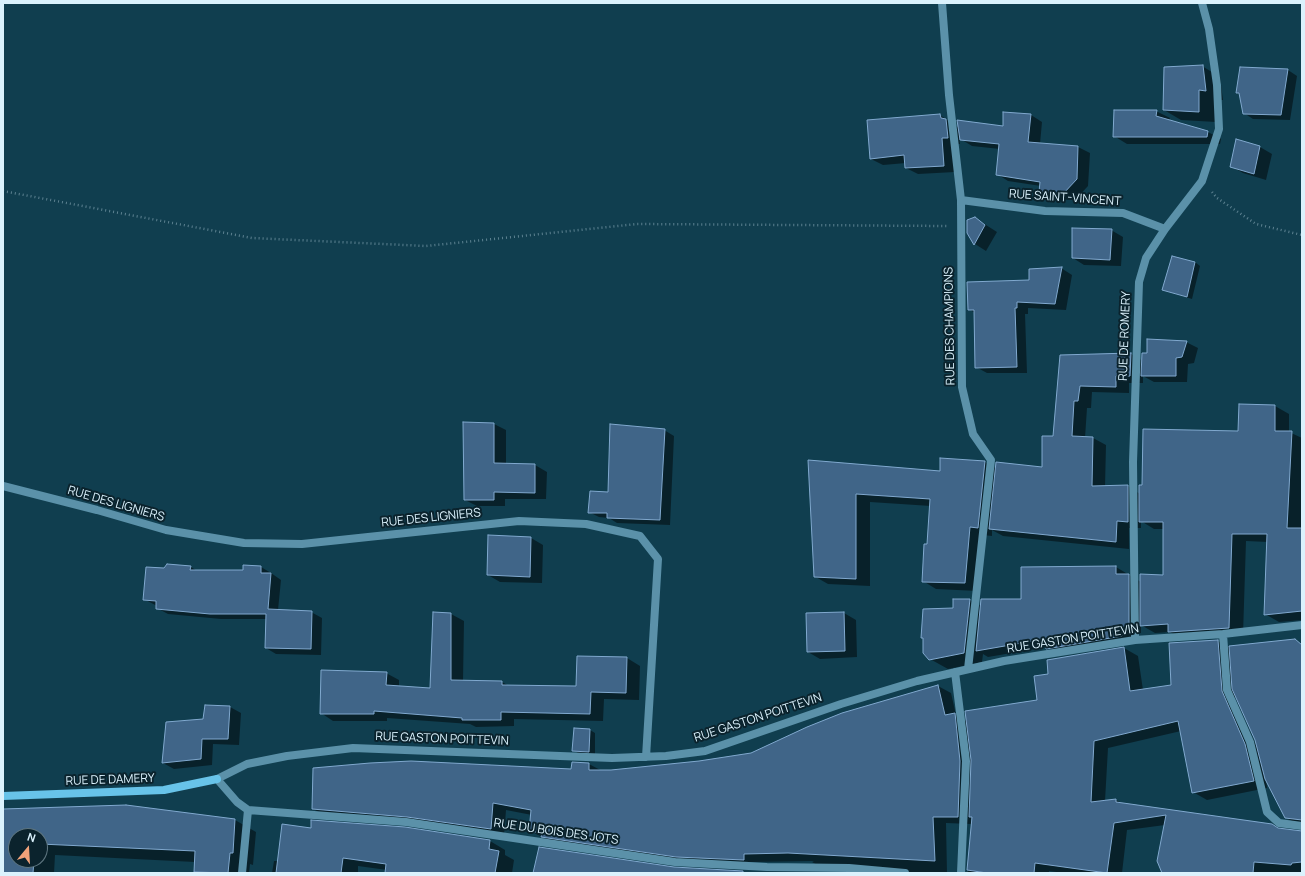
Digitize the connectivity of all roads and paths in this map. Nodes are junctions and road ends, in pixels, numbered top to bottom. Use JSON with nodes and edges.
{"nodes":[{"id":1,"x":942,"y":3,"type":"edge"},
{"id":2,"x":1202,"y":3,"type":"edge"},
{"id":3,"x":1202,"y":181,"type":"junction"},
{"id":4,"x":3,"y":191,"type":"edge"},
{"id":5,"x":961,"y":200,"type":"junction"},
{"id":6,"x":961,"y":225,"type":"junction"},
{"id":7,"x":1165,"y":229,"type":"junction"},
{"id":8,"x":1302,"y":235,"type":"edge"},
{"id":9,"x":3,"y":486,"type":"edge"},
{"id":10,"x":1302,"y":625,"type":"edge"},
{"id":11,"x":1223,"y":634,"type":"junction"},
{"id":12,"x":1135,"y":640,"type":"junction"},
{"id":13,"x":968,"y":669,"type":"junction"},
{"id":14,"x":955,"y":672,"type":"junction"},
{"id":15,"x":646,"y":757,"type":"junction"},
{"id":16,"x":217,"y":779,"type":"junction"},
{"id":17,"x":3,"y":796,"type":"edge"},
{"id":18,"x":248,"y":810,"type":"junction"},
{"id":19,"x":1302,"y":826,"type":"edge"},
{"id":20,"x":767,"y":870,"type":"edge"},
{"id":21,"x":242,"y":873,"type":"edge"},
{"id":22,"x":905,"y":873,"type":"edge"},
{"id":23,"x":961,"y":873,"type":"edge"}],
"edges":[{"from":1,"to":5,"type":"street","name":"RUE DES CHAMPIONS"},
{"from":2,"to":3,"type":"street","name":"RUE DE ROMERY"},
{"from":3,"to":7,"type":"street","name":"RUE DE ROMERY"},
{"from":3,"to":8,"type":"path"},
{"from":4,"to":6,"type":"path"},
{"from":5,"to":6,"type":"street","name":"RUE DES CHAMPIONS"},
{"from":5,"to":7,"type":"street","name":"RUE SAINT-VINCENT"},
{"from":6,"to":13,"type":"street","name":"RUE DES CHAMPIONS"},
{"from":7,"to":12,"type":"street","name":"RUE DE ROMERY"},
{"from":9,"to":15,"type":"street","name":"RUE DES LIGNIERS"},
{"from":10,"to":11,"type":"street","name":"RUE GASTON POITTEVIN"},
{"from":11,"to":12,"type":"street","name":"RUE GASTON POITTEVIN"},
{"from":11,"to":19,"type":"street"},
{"from":12,"to":13,"type":"street","name":"RUE GASTON POITTEVIN"},
{"from":13,"to":14,"type":"street","name":"RUE GASTON POITTEVIN"},
{"from":14,"to":15,"type":"street","name":"RUE GASTON POITTEVIN"},
{"from":14,"to":23,"type":"street"},
{"from":15,"to":16,"type":"street","name":"RUE GASTON POITTEVIN"},
{"from":16,"to":17,"type":"main road","name":"RUE DE DAMERY"},
{"from":16,"to":18,"type":"street"},
{"from":18,"to":20,"type":"street","name":"RUE DU BOIS DES JOTS"},
{"from":18,"to":21,"type":"street"},
{"from":20,"to":22,"type":"street","name":"RUE DU BOIS DES JOTS"}]}
